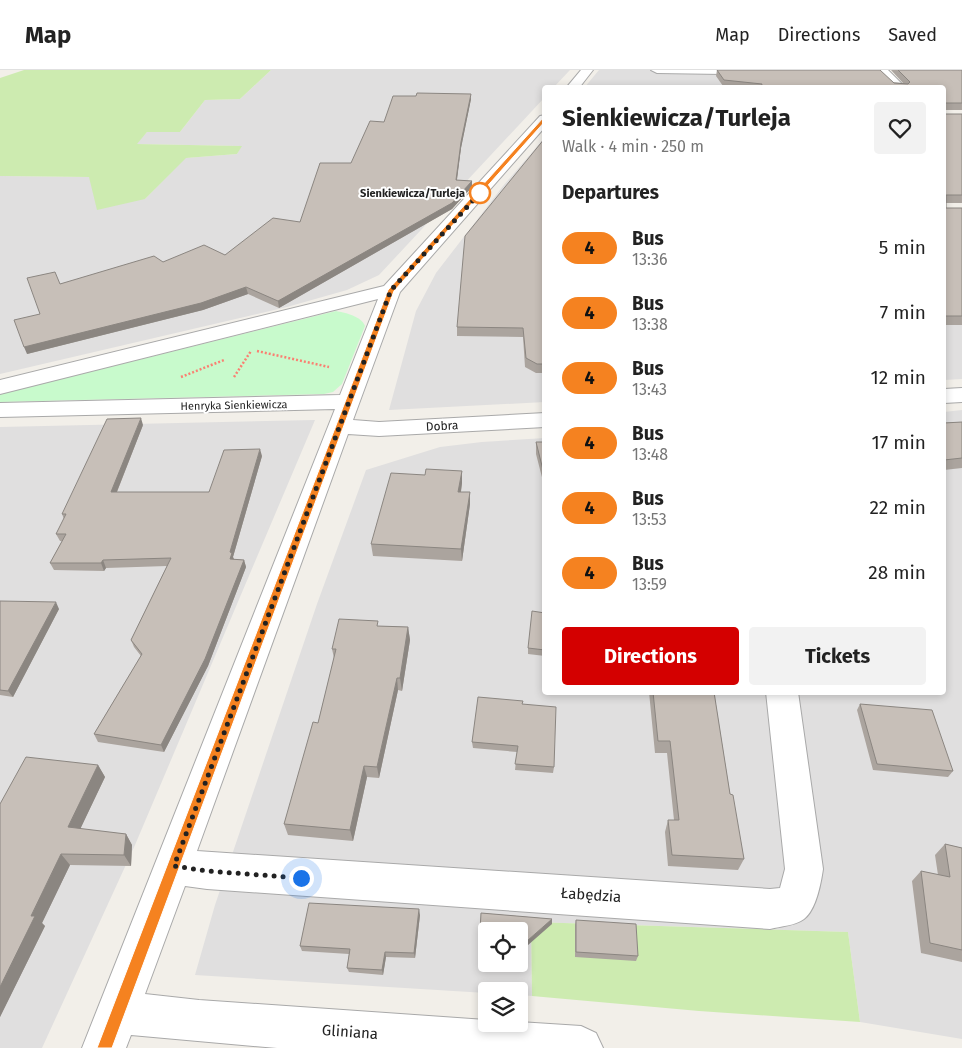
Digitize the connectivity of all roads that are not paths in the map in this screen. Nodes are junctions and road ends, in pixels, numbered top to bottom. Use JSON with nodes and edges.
{"nodes":[{"id":1,"x":587,"y":70,"type":"edge"},
{"id":2,"x":658,"y":70,"type":"edge"},
{"id":3,"x":881,"y":70,"type":"edge"},
{"id":4,"x":724,"y":71,"type":"edge"},
{"id":5,"x":574,"y":85,"type":"edge"},
{"id":6,"x":897,"y":85,"type":"edge"},
{"id":7,"x":542,"y":122,"type":"edge"},
{"id":8,"x":391,"y":290,"type":"junction"},
{"id":9,"x":0,"y":387,"type":"edge"},
{"id":10,"x":962,"y":395,"type":"edge"},
{"id":11,"x":946,"y":396,"type":"edge"},
{"id":12,"x":0,"y":410,"type":"edge"},
{"id":13,"x":344,"y":414,"type":"junction"},
{"id":14,"x":542,"y":420,"type":"edge"},
{"id":15,"x":782,"y":695,"type":"edge"},
{"id":16,"x":174,"y":866,"type":"junction"},
{"id":17,"x":111,"y":1030,"type":"edge"},
{"id":18,"x":581,"y":1048,"type":"edge"}],
"edges":[{"from":1,"to":5,"type":"street"},
{"from":2,"to":4,"type":"street"},
{"from":3,"to":6,"type":"street"},
{"from":7,"to":8,"type":"street"},
{"from":8,"to":9,"type":"street"},
{"from":8,"to":13,"type":"street"},
{"from":10,"to":11,"type":"street"},
{"from":12,"to":13,"type":"street","name":"Henryka Sienkiewicza"},
{"from":13,"to":14,"type":"street","name":"Dobra"},
{"from":13,"to":16,"type":"street"},
{"from":15,"to":16,"type":"street","name":"Łabędzia"},
{"from":16,"to":17,"type":"street"},
{"from":17,"to":18,"type":"street","name":"Gliniana"}]}
